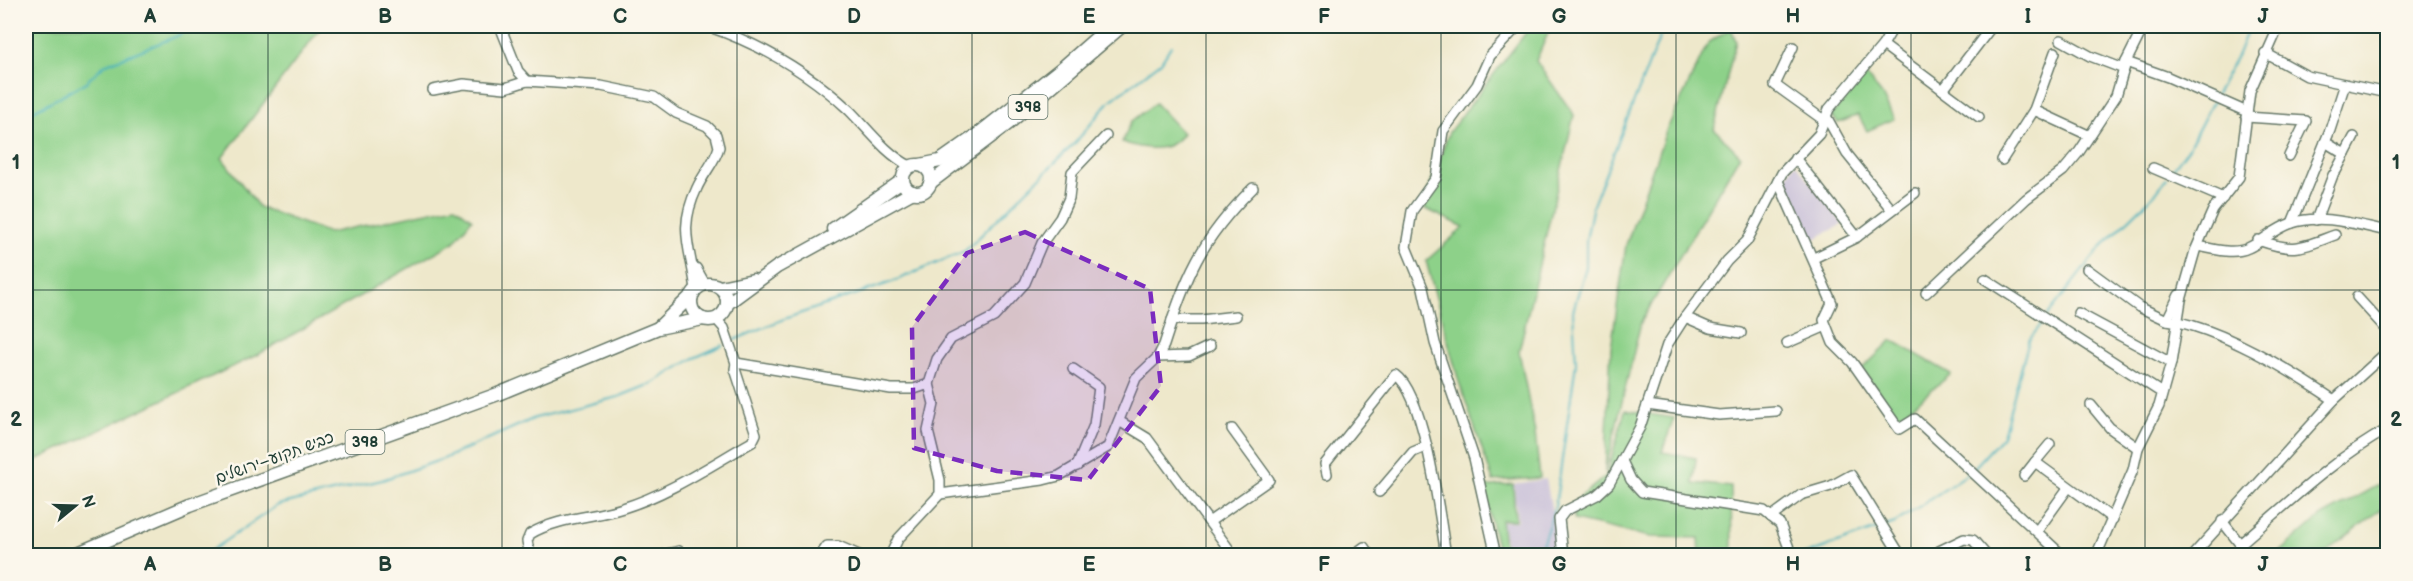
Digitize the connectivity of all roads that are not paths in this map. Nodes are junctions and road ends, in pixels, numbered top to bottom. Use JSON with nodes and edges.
{"nodes":[{"id":1,"x":500,"y":26,"type":"edge"},
{"id":2,"x":707,"y":26,"type":"edge"},
{"id":3,"x":1110,"y":26,"type":"edge"},
{"id":4,"x":1122,"y":26,"type":"edge"},
{"id":5,"x":1518,"y":26,"type":"edge"},
{"id":6,"x":1894,"y":26,"type":"edge"},
{"id":7,"x":1992,"y":26,"type":"edge"},
{"id":8,"x":2144,"y":26,"type":"edge"},
{"id":9,"x":2278,"y":26,"type":"edge"},
{"id":10,"x":2061,"y":40,"type":"dead end"},
{"id":11,"x":1883,"y":45,"type":"junction"},
{"id":12,"x":1793,"y":47,"type":"dead end"},
{"id":13,"x":2055,"y":52,"type":"dead end"},
{"id":14,"x":2265,"y":53,"type":"junction"},
{"id":15,"x":2125,"y":66,"type":"junction"},
{"id":16,"x":527,"y":81,"type":"junction"},
{"id":17,"x":2345,"y":84,"type":"junction"},
{"id":18,"x":432,"y":90,"type":"dead end"},
{"id":19,"x":1943,"y":90,"type":"junction"},
{"id":20,"x":2387,"y":93,"type":"edge"},
{"id":21,"x":2034,"y":110,"type":"junction"},
{"id":22,"x":2246,"y":115,"type":"junction"},
{"id":23,"x":1978,"y":117,"type":"dead end"},
{"id":24,"x":1006,"y":119,"type":"junction"},
{"id":25,"x":1826,"y":119,"type":"junction"},
{"id":26,"x":2088,"y":135,"type":"junction"},
{"id":27,"x":1106,"y":136,"type":"dead end"},
{"id":28,"x":2354,"y":137,"type":"dead end"},
{"id":29,"x":2325,"y":142,"type":"junction"},
{"id":30,"x":2345,"y":154,"type":"junction"},
{"id":31,"x":2289,"y":156,"type":"dead end"},
{"id":32,"x":1795,"y":158,"type":"junction"},
{"id":33,"x":2002,"y":160,"type":"dead end"},
{"id":34,"x":915,"y":166,"type":"junction"},
{"id":35,"x":2153,"y":168,"type":"dead end"},
{"id":36,"x":903,"y":180,"type":"junction"},
{"id":37,"x":1778,"y":181,"type":"junction"},
{"id":38,"x":930,"y":183,"type":"junction"},
{"id":39,"x":1253,"y":188,"type":"dead end"},
{"id":40,"x":913,"y":192,"type":"junction"},
{"id":41,"x":1915,"y":193,"type":"dead end"},
{"id":42,"x":2223,"y":198,"type":"junction"},
{"id":43,"x":1892,"y":210,"type":"junction"},
{"id":44,"x":2316,"y":220,"type":"junction"},
{"id":45,"x":2292,"y":222,"type":"junction"},
{"id":46,"x":2388,"y":231,"type":"edge"},
{"id":47,"x":2335,"y":235,"type":"dead end"},
{"id":48,"x":1857,"y":237,"type":"junction"},
{"id":49,"x":2258,"y":240,"type":"junction"},
{"id":50,"x":2198,"y":246,"type":"junction"},
{"id":51,"x":1814,"y":258,"type":"junction"},
{"id":52,"x":777,"y":267,"type":"junction"},
{"id":53,"x":2087,"y":269,"type":"dead end"},
{"id":54,"x":2187,"y":275,"type":"junction"},
{"id":55,"x":757,"y":279,"type":"junction"},
{"id":56,"x":1985,"y":279,"type":"dead end"},
{"id":57,"x":720,"y":287,"type":"junction"},
{"id":58,"x":698,"y":289,"type":"junction"},
{"id":59,"x":1926,"y":293,"type":"dead end"},
{"id":60,"x":2357,"y":297,"type":"dead end"},
{"id":61,"x":728,"y":303,"type":"junction"},
{"id":62,"x":2078,"y":313,"type":"dead end"},
{"id":63,"x":1236,"y":316,"type":"dead end"},
{"id":64,"x":1684,"y":317,"type":"junction"},
{"id":65,"x":717,"y":319,"type":"junction"},
{"id":66,"x":704,"y":320,"type":"junction"},
{"id":67,"x":1172,"y":320,"type":"junction"},
{"id":68,"x":2167,"y":320,"type":"junction"},
{"id":69,"x":2179,"y":321,"type":"junction"},
{"id":70,"x":1826,"y":326,"type":"junction"},
{"id":71,"x":658,"y":328,"type":"junction"},
{"id":72,"x":2388,"y":331,"type":"edge"},
{"id":73,"x":1741,"y":333,"type":"dead end"},
{"id":74,"x":1787,"y":343,"type":"dead end"},
{"id":75,"x":1210,"y":346,"type":"dead end"},
{"id":76,"x":2388,"y":351,"type":"edge"},
{"id":77,"x":1158,"y":357,"type":"junction"},
{"id":78,"x":736,"y":363,"type":"junction"},
{"id":79,"x":2171,"y":363,"type":"junction"},
{"id":80,"x":1073,"y":369,"type":"dead end"},
{"id":81,"x":929,"y":384,"type":"junction"},
{"id":82,"x":2162,"y":393,"type":"junction"},
{"id":83,"x":2334,"y":400,"type":"junction"},
{"id":84,"x":1647,"y":405,"type":"junction"},
{"id":85,"x":2091,"y":405,"type":"dead end"},
{"id":86,"x":1776,"y":411,"type":"dead end"},
{"id":87,"x":1119,"y":421,"type":"junction"},
{"id":88,"x":1232,"y":429,"type":"dead end"},
{"id":89,"x":2388,"y":429,"type":"edge"},
{"id":90,"x":2050,"y":444,"type":"dead end"},
{"id":91,"x":1425,"y":447,"type":"junction"},
{"id":92,"x":2138,"y":448,"type":"junction"},
{"id":93,"x":1622,"y":461,"type":"junction"},
{"id":94,"x":2035,"y":462,"type":"junction"},
{"id":95,"x":1077,"y":466,"type":"junction"},
{"id":96,"x":1327,"y":474,"type":"dead end"},
{"id":97,"x":2024,"y":476,"type":"dead end"},
{"id":98,"x":2068,"y":488,"type":"junction"},
{"id":99,"x":1379,"y":492,"type":"dead end"},
{"id":100,"x":940,"y":494,"type":"junction"},
{"id":101,"x":1771,"y":517,"type":"junction"},
{"id":102,"x":2113,"y":519,"type":"junction"},
{"id":103,"x":2222,"y":521,"type":"junction"},
{"id":104,"x":1209,"y":522,"type":"junction"},
{"id":105,"x":2037,"y":531,"type":"junction"},
{"id":106,"x":1935,"y":553,"type":"dead end"},
{"id":107,"x":71,"y":555,"type":"edge"},
{"id":108,"x":530,"y":555,"type":"edge"},
{"id":109,"x":658,"y":555,"type":"edge"},
{"id":110,"x":679,"y":555,"type":"edge"},
{"id":111,"x":820,"y":555,"type":"edge"},
{"id":112,"x":861,"y":555,"type":"edge"},
{"id":113,"x":890,"y":555,"type":"edge"},
{"id":114,"x":1234,"y":555,"type":"edge"},
{"id":115,"x":1352,"y":555,"type":"edge"},
{"id":116,"x":1371,"y":555,"type":"edge"},
{"id":117,"x":1446,"y":555,"type":"edge"},
{"id":118,"x":1496,"y":555,"type":"edge"},
{"id":119,"x":1563,"y":555,"type":"edge"},
{"id":120,"x":1792,"y":555,"type":"edge"},
{"id":121,"x":1901,"y":555,"type":"edge"},
{"id":122,"x":1987,"y":555,"type":"edge"},
{"id":123,"x":2063,"y":555,"type":"edge"},
{"id":124,"x":2096,"y":555,"type":"edge"},
{"id":125,"x":2192,"y":555,"type":"edge"}],
"edges":[{"from":1,"to":16,"type":"street"},
{"from":2,"to":34,"type":"street"},
{"from":3,"to":24,"type":"main road","number":"398"},
{"from":4,"to":24,"type":"main road","number":"398"},
{"from":5,"to":118,"type":"street"},
{"from":6,"to":11,"type":"street"},
{"from":7,"to":19,"type":"street"},
{"from":8,"to":15,"type":"street"},
{"from":9,"to":14,"type":"street"},
{"from":10,"to":15,"type":"street"},
{"from":11,"to":19,"type":"street"},
{"from":11,"to":25,"type":"street"},
{"from":12,"to":25,"type":"street"},
{"from":13,"to":21,"type":"street"},
{"from":14,"to":17,"type":"street"},
{"from":14,"to":22,"type":"street"},
{"from":15,"to":22,"type":"street"},
{"from":15,"to":26,"type":"street"},
{"from":16,"to":18,"type":"street"},
{"from":16,"to":58,"type":"street"},
{"from":17,"to":20,"type":"street"},
{"from":17,"to":29,"type":"street"},
{"from":19,"to":23,"type":"street"},
{"from":21,"to":26,"type":"street"},
{"from":21,"to":33,"type":"street"},
{"from":22,"to":31,"type":"street"},
{"from":22,"to":42,"type":"street"},
{"from":24,"to":34,"type":"main road","number":"398"},
{"from":24,"to":38,"type":"main road","number":"398"},
{"from":25,"to":32,"type":"street"},
{"from":25,"to":43,"type":"street"},
{"from":26,"to":59,"type":"street"},
{"from":27,"to":81,"type":"street"},
{"from":28,"to":30,"type":"street"},
{"from":29,"to":30,"type":"street"},
{"from":29,"to":45,"type":"street"},
{"from":30,"to":44,"type":"street"},
{"from":32,"to":37,"type":"street"},
{"from":32,"to":48,"type":"street"},
{"from":34,"to":36,"type":"main road","number":"398"},
{"from":34,"to":38,"type":"main road"},
{"from":35,"to":42,"type":"street"},
{"from":36,"to":40,"type":"main road"},
{"from":36,"to":52,"type":"main road","number":"398"},
{"from":37,"to":51,"type":"street"},
{"from":37,"to":64,"type":"street"},
{"from":38,"to":40,"type":"main road","number":"398"},
{"from":39,"to":67,"type":"street"},
{"from":40,"to":52,"type":"main road","number":"398"},
{"from":41,"to":43,"type":"street"},
{"from":42,"to":50,"type":"street"},
{"from":43,"to":48,"type":"street"},
{"from":44,"to":45,"type":"street"},
{"from":44,"to":46,"type":"street"},
{"from":45,"to":49,"type":"street"},
{"from":47,"to":49,"type":"street"},
{"from":48,"to":51,"type":"street"},
{"from":49,"to":50,"type":"street"},
{"from":50,"to":54,"type":"street"},
{"from":51,"to":70,"type":"street"},
{"from":52,"to":55,"type":"main road","number":"398"},
{"from":53,"to":68,"type":"street"},
{"from":54,"to":68,"type":"street"},
{"from":54,"to":69,"type":"street"},
{"from":55,"to":57,"type":"main road","number":"398"},
{"from":55,"to":61,"type":"main road","number":"398"},
{"from":56,"to":82,"type":"street"},
{"from":57,"to":58,"type":"main road","number":"398"},
{"from":57,"to":61,"type":"main road"},
{"from":58,"to":66,"type":"main road"},
{"from":58,"to":71,"type":"main road","number":"398"},
{"from":60,"to":72,"type":"street"},
{"from":61,"to":65,"type":"main road","number":"398"},
{"from":62,"to":79,"type":"street"},
{"from":63,"to":67,"type":"street"},
{"from":64,"to":73,"type":"street"},
{"from":64,"to":84,"type":"street"},
{"from":65,"to":66,"type":"main road","number":"398"},
{"from":65,"to":78,"type":"street"},
{"from":66,"to":71,"type":"main road","number":"398"},
{"from":67,"to":77,"type":"street"},
{"from":68,"to":69,"type":"street"},
{"from":69,"to":79,"type":"street"},
{"from":69,"to":83,"type":"street"},
{"from":70,"to":74,"type":"street"},
{"from":70,"to":105,"type":"street"},
{"from":71,"to":107,"type":"main road","name":"כביש תקוע–ירושלים","number":"398"},
{"from":75,"to":77,"type":"street"},
{"from":76,"to":83,"type":"street"},
{"from":77,"to":87,"type":"street"},
{"from":78,"to":81,"type":"street"},
{"from":78,"to":108,"type":"street"},
{"from":79,"to":82,"type":"street"},
{"from":80,"to":95,"type":"street"},
{"from":81,"to":100,"type":"street"},
{"from":82,"to":92,"type":"street"},
{"from":83,"to":103,"type":"street"},
{"from":84,"to":86,"type":"street"},
{"from":84,"to":93,"type":"street"},
{"from":85,"to":92,"type":"street"},
{"from":87,"to":95,"type":"street"},
{"from":87,"to":104,"type":"street"},
{"from":88,"to":104,"type":"street"},
{"from":89,"to":103,"type":"street"},
{"from":90,"to":94,"type":"street"},
{"from":91,"to":96,"type":"street"},
{"from":91,"to":99,"type":"street"},
{"from":91,"to":117,"type":"street"},
{"from":92,"to":102,"type":"street"},
{"from":93,"to":101,"type":"street"},
{"from":93,"to":119,"type":"street"},
{"from":94,"to":97,"type":"street"},
{"from":94,"to":98,"type":"street"},
{"from":95,"to":100,"type":"street"},
{"from":98,"to":102,"type":"street"},
{"from":98,"to":105,"type":"street"},
{"from":100,"to":113,"type":"street"},
{"from":101,"to":120,"type":"street"},
{"from":101,"to":121,"type":"street"},
{"from":102,"to":124,"type":"street"},
{"from":103,"to":125,"type":"street"},
{"from":104,"to":114,"type":"street"},
{"from":105,"to":123,"type":"street"},
{"from":106,"to":122,"type":"street"},
{"from":109,"to":110,"type":"street"},
{"from":111,"to":112,"type":"street"},
{"from":115,"to":116,"type":"street"}]}
